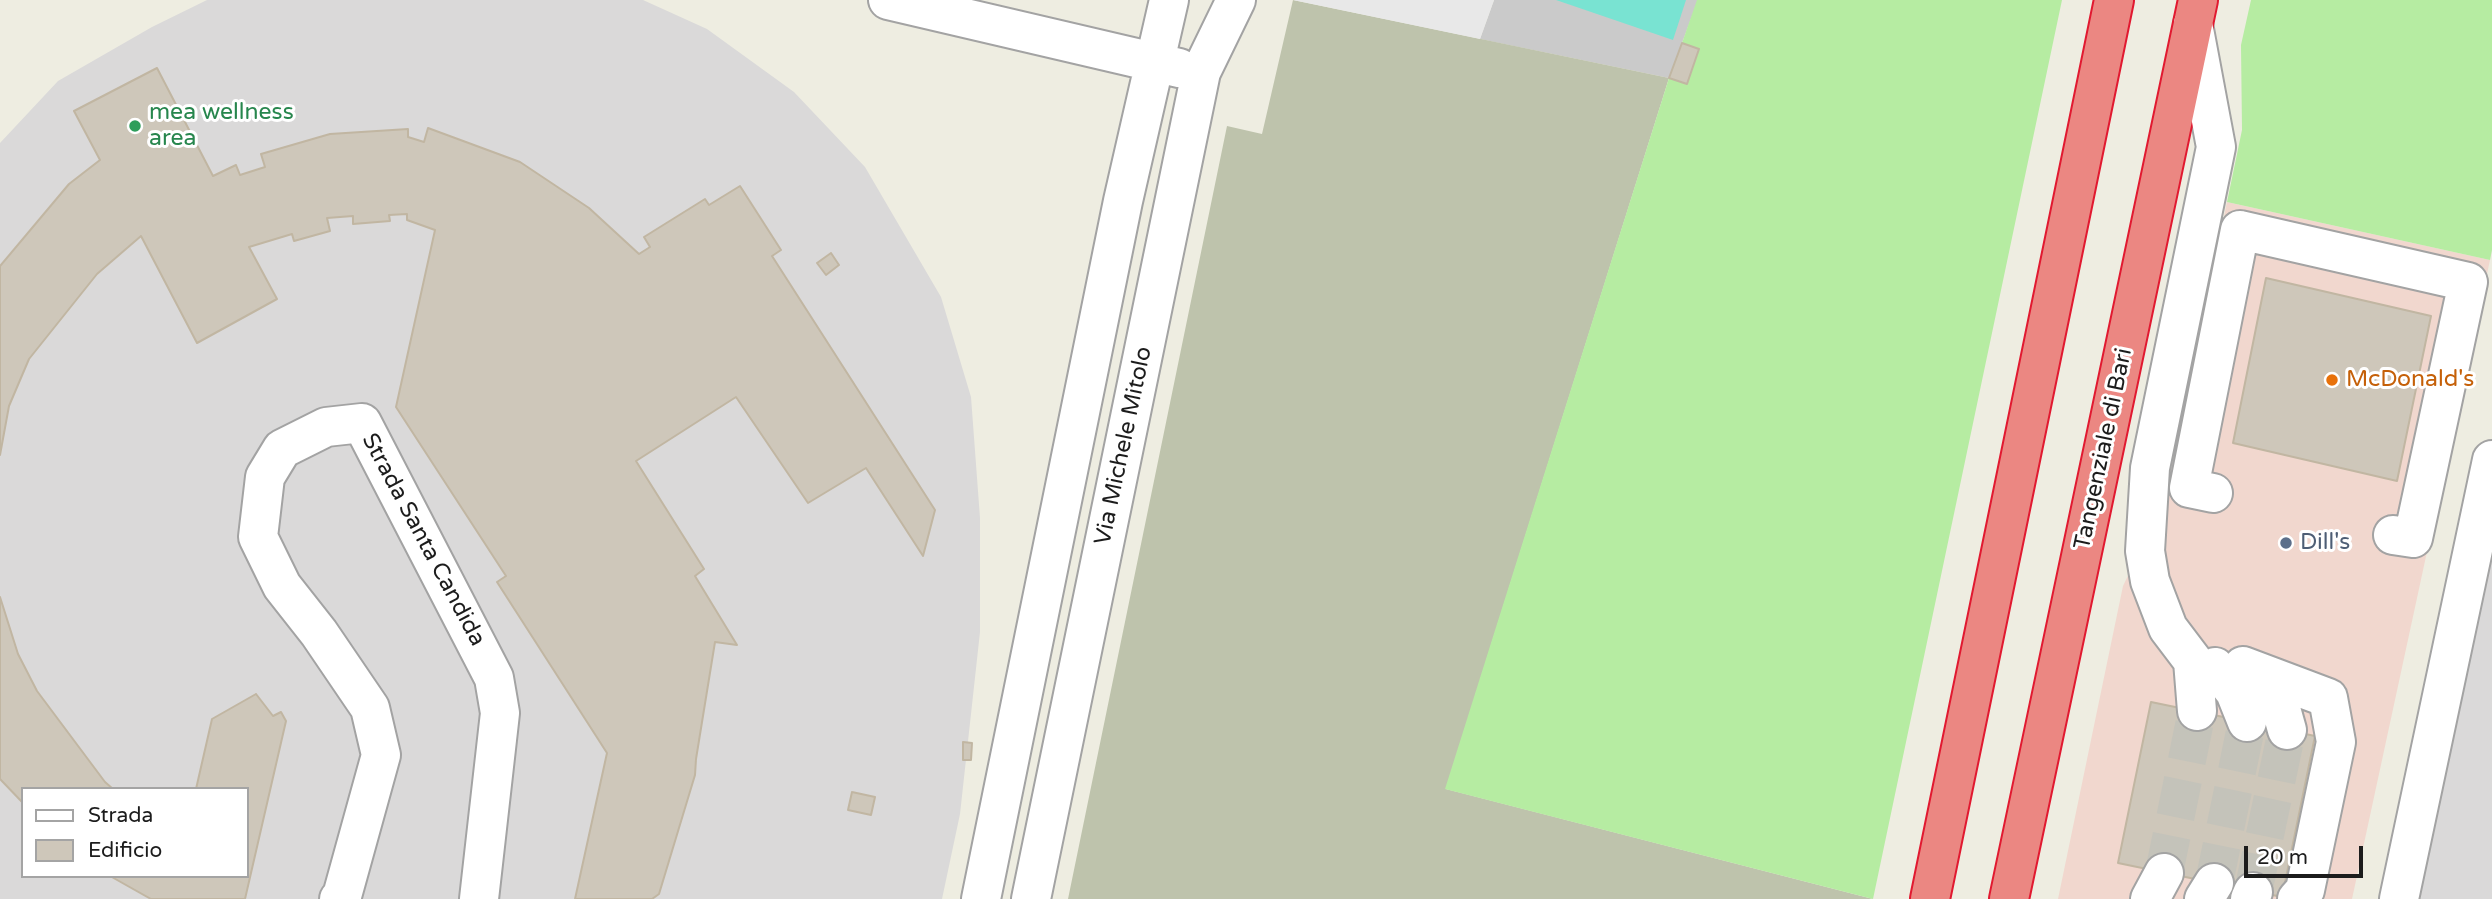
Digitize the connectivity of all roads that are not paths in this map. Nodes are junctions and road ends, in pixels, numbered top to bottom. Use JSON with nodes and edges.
{"nodes":[{"id":1,"x":888,"y":0,"type":"edge"},
{"id":2,"x":1169,"y":0,"type":"edge"},
{"id":3,"x":2114,"y":0,"type":"edge"},
{"id":4,"x":1233,"y":1,"type":"edge"},
{"id":5,"x":2196,"y":12,"type":"edge"},
{"id":6,"x":1153,"y":62,"type":"junction"},
{"id":7,"x":1201,"y":72,"type":"junction"},
{"id":8,"x":2492,"y":460,"type":"edge"},
{"id":9,"x":2215,"y":482,"type":"dead end"},
{"id":10,"x":2396,"y":524,"type":"dead end"},
{"id":11,"x":2217,"y":665,"type":"junction"},
{"id":12,"x":2197,"y":712,"type":"tunnel mouth"},
{"id":13,"x":2247,"y":722,"type":"tunnel mouth"},
{"id":14,"x":2287,"y":730,"type":"tunnel mouth"},
{"id":15,"x":339,"y":899,"type":"edge"},
{"id":16,"x":479,"y":899,"type":"edge"},
{"id":17,"x":981,"y":899,"type":"edge"},
{"id":18,"x":1031,"y":899,"type":"edge"},
{"id":19,"x":1930,"y":899,"type":"edge"},
{"id":20,"x":2009,"y":899,"type":"edge"},
{"id":21,"x":2297,"y":899,"type":"edge"},
{"id":22,"x":2399,"y":899,"type":"edge"}],
"edges":[{"from":1,"to":6,"type":"street"},
{"from":2,"to":6,"type":"street"},
{"from":3,"to":19,"type":"highway"},
{"from":4,"to":7,"type":"street","name":"Via Michele Mitolo"},
{"from":5,"to":11,"type":"street"},
{"from":5,"to":20,"type":"highway","name":"Tangenziale di Bari"},
{"from":6,"to":7,"type":"street"},
{"from":6,"to":17,"type":"street"},
{"from":7,"to":18,"type":"street","name":"Via Michele Mitolo"},
{"from":8,"to":22,"type":"street"},
{"from":9,"to":10,"type":"street"},
{"from":11,"to":12,"type":"street"},
{"from":11,"to":13,"type":"street"},
{"from":11,"to":14,"type":"street"},
{"from":11,"to":21,"type":"street"},
{"from":15,"to":16,"type":"street","name":"Strada Santa Candida"}]}
